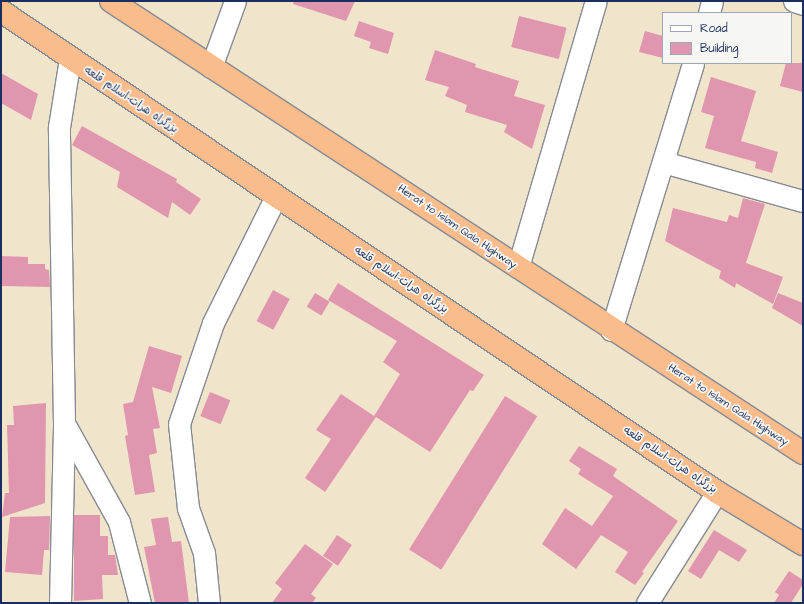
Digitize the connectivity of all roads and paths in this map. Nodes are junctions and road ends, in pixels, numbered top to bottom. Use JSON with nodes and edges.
{"nodes":[{"id":1,"x":111,"y":1,"type":"edge"},
{"id":2,"x":235,"y":1,"type":"edge"},
{"id":3,"x":596,"y":1,"type":"edge"},
{"id":4,"x":712,"y":1,"type":"edge"},
{"id":5,"x":794,"y":1,"type":"edge"},
{"id":6,"x":803,"y":4,"type":"edge"},
{"id":7,"x":1,"y":11,"type":"edge"},
{"id":8,"x":708,"y":12,"type":"edge"},
{"id":9,"x":70,"y":58,"type":"junction"},
{"id":10,"x":693,"y":64,"type":"edge"},
{"id":11,"x":211,"y":67,"type":"junction"},
{"id":12,"x":663,"y":162,"type":"junction"},
{"id":13,"x":276,"y":196,"type":"junction"},
{"id":14,"x":803,"y":201,"type":"edge"},
{"id":15,"x":518,"y":267,"type":"junction"},
{"id":16,"x":611,"y":330,"type":"junction"},
{"id":17,"x":64,"y":422,"type":"junction"},
{"id":18,"x":803,"y":453,"type":"edge"},
{"id":19,"x":718,"y":492,"type":"junction"},
{"id":20,"x":803,"y":544,"type":"edge"},
{"id":21,"x":60,"y":603,"type":"edge"},
{"id":22,"x":140,"y":603,"type":"edge"},
{"id":23,"x":209,"y":603,"type":"edge"},
{"id":24,"x":647,"y":603,"type":"edge"}],
"edges":[{"from":1,"to":11,"type":"highway","name":"Herat to Islam Qala Highway"},
{"from":2,"to":11,"type":"street"},
{"from":3,"to":15,"type":"street"},
{"from":4,"to":8,"type":"street"},
{"from":5,"to":6,"type":"street"},
{"from":7,"to":9,"type":"highway","name":"بزرگراه هرات-اسلام قلعه"},
{"from":9,"to":13,"type":"highway","name":"بزرگراه هرات-اسلام قلعه"},
{"from":9,"to":17,"type":"street"},
{"from":10,"to":12,"type":"street"},
{"from":11,"to":15,"type":"highway","name":"Herat to Islam Qala Highway"},
{"from":12,"to":14,"type":"street"},
{"from":12,"to":16,"type":"street"},
{"from":13,"to":19,"type":"highway","name":"بزرگراه هرات-اسلام قلعه"},
{"from":13,"to":23,"type":"street"},
{"from":15,"to":16,"type":"highway","name":"Herat to Islam Qala Highway"},
{"from":16,"to":18,"type":"highway","name":"Herat to Islam Qala Highway"},
{"from":17,"to":21,"type":"street"},
{"from":17,"to":22,"type":"street"},
{"from":19,"to":20,"type":"highway","name":"بزرگراه هرات-اسلام قلعه"},
{"from":19,"to":24,"type":"street"}]}
